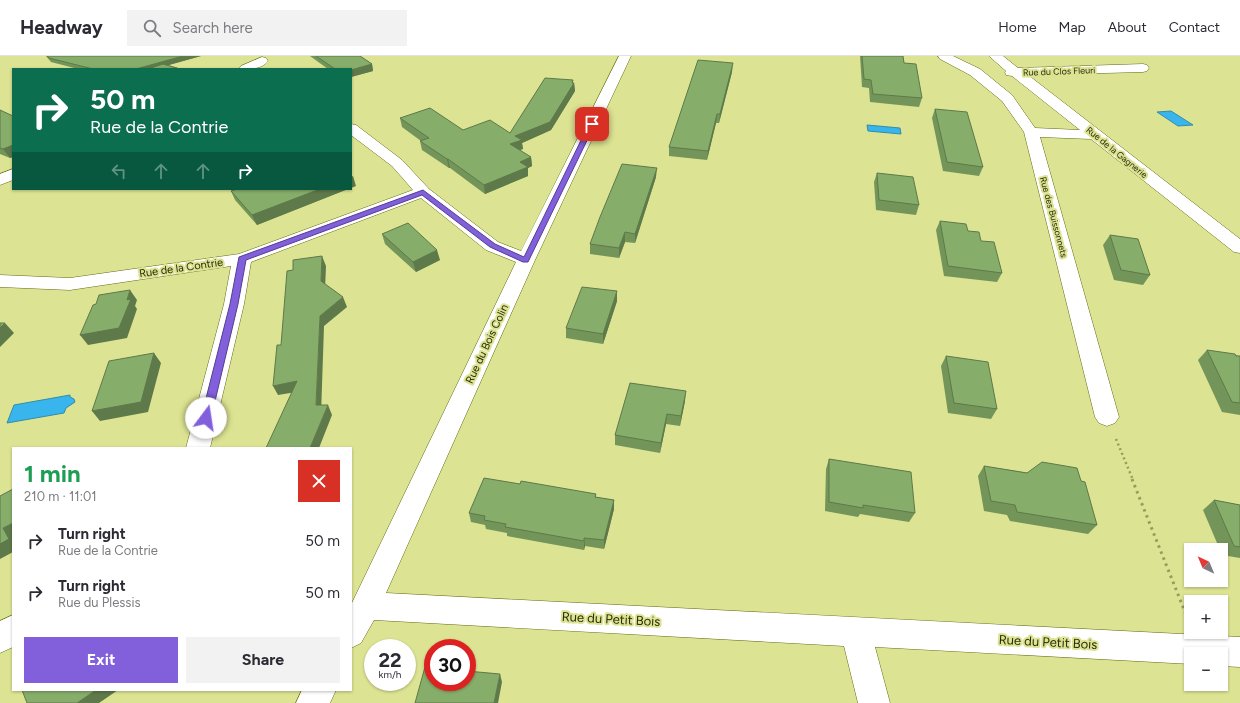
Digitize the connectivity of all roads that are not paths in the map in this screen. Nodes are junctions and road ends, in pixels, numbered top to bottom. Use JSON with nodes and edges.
{"nodes":[{"id":1,"x":625,"y":56,"type":"edge"},
{"id":2,"x":944,"y":56,"type":"edge"},
{"id":3,"x":995,"y":56,"type":"edge"},
{"id":4,"x":263,"y":62,"type":"edge"},
{"id":5,"x":248,"y":68,"type":"edge"},
{"id":6,"x":1143,"y":68,"type":"dead end"},
{"id":7,"x":975,"y":72,"type":"junction"},
{"id":8,"x":1018,"y":73,"type":"junction"},
{"id":9,"x":352,"y":129,"type":"edge"},
{"id":10,"x":1031,"y":132,"type":"junction"},
{"id":11,"x":1096,"y":135,"type":"junction"},
{"id":12,"x":12,"y":174,"type":"edge"},
{"id":13,"x":0,"y":180,"type":"edge"},
{"id":14,"x":423,"y":192,"type":"junction"},
{"id":15,"x":1240,"y":248,"type":"edge"},
{"id":16,"x":242,"y":259,"type":"junction"},
{"id":17,"x":526,"y":260,"type":"junction"},
{"id":18,"x":0,"y":281,"type":"edge"},
{"id":19,"x":1107,"y":416,"type":"road end"},
{"id":20,"x":198,"y":447,"type":"edge"},
{"id":21,"x":366,"y":606,"type":"junction"},
{"id":22,"x":12,"y":629,"type":"edge"},
{"id":23,"x":352,"y":631,"type":"edge"},
{"id":24,"x":856,"y":633,"type":"junction"},
{"id":25,"x":0,"y":638,"type":"edge"},
{"id":26,"x":1240,"y":652,"type":"edge"},
{"id":27,"x":319,"y":691,"type":"edge"},
{"id":28,"x":312,"y":703,"type":"edge"},
{"id":29,"x":874,"y":703,"type":"edge"}],
"edges":[{"from":1,"to":17,"type":"street","name":"Rue du Bois Colin"},
{"from":2,"to":7,"type":"street","name":"Rue des Buissonnets"},
{"from":3,"to":8,"type":"street","name":"Rue de la Gagnerie"},
{"from":4,"to":5,"type":"street"},
{"from":6,"to":8,"type":"street","name":"Rue du Clos Fleuri"},
{"from":7,"to":8,"type":"street","name":"Rue du Clos Fleuri"},
{"from":7,"to":10,"type":"street","name":"Rue des Buissonnets"},
{"from":8,"to":11,"type":"street","name":"Rue de la Gagnerie"},
{"from":9,"to":14,"type":"street"},
{"from":10,"to":11,"type":"street"},
{"from":10,"to":19,"type":"street","name":"Rue des Buissonnets"},
{"from":11,"to":15,"type":"street","name":"Rue de la Gagnerie"},
{"from":12,"to":13,"type":"street"},
{"from":14,"to":16,"type":"street","name":"Rue de la Contrie"},
{"from":14,"to":17,"type":"street"},
{"from":16,"to":18,"type":"street","name":"Rue de la Contrie"},
{"from":16,"to":20,"type":"street"},
{"from":17,"to":21,"type":"street","name":"Rue du Bois Colin"},
{"from":21,"to":23,"type":"street","name":"Rue du Bois Colin"},
{"from":21,"to":24,"type":"street","name":"Rue du Petit Bois"},
{"from":22,"to":25,"type":"street"},
{"from":24,"to":26,"type":"street","name":"Rue du Petit Bois"},
{"from":24,"to":29,"type":"street"},
{"from":27,"to":28,"type":"street"}]}
